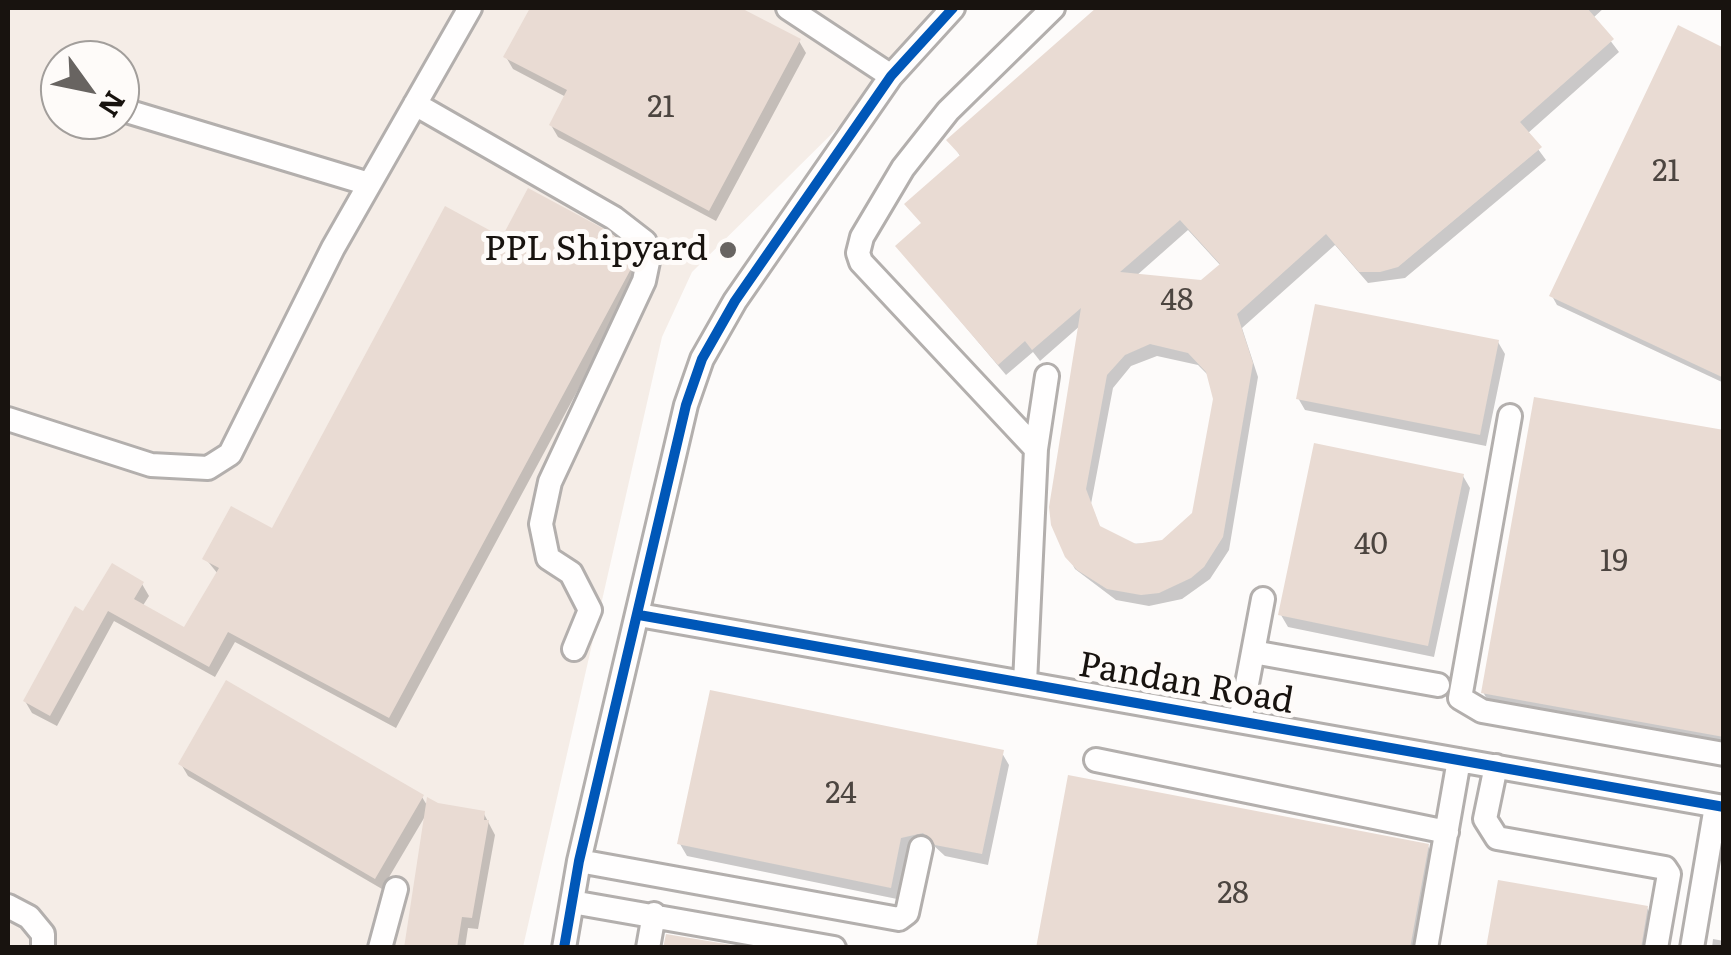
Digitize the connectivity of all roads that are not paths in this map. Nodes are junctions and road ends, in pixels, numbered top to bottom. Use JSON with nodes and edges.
{"nodes":[{"id":1,"x":470,"y":8,"type":"edge"},
{"id":2,"x":788,"y":8,"type":"edge"},
{"id":3,"x":954,"y":8,"type":"edge"},
{"id":4,"x":1053,"y":8,"type":"edge"},
{"id":5,"x":891,"y":76,"type":"junction"},
{"id":6,"x":415,"y":104,"type":"junction"},
{"id":7,"x":140,"y":115,"type":"edge"},
{"id":8,"x":369,"y":184,"type":"junction"},
{"id":9,"x":1047,"y":376,"type":"dead end"},
{"id":10,"x":1510,"y":416,"type":"dead end"},
{"id":11,"x":8,"y":419,"type":"edge"},
{"id":12,"x":1036,"y":449,"type":"junction"},
{"id":13,"x":1262,"y":599,"type":"dead end"},
{"id":14,"x":639,"y":614,"type":"junction"},
{"id":15,"x":574,"y":648,"type":"dead end"},
{"id":16,"x":1253,"y":652,"type":"junction"},
{"id":17,"x":1025,"y":683,"type":"junction"},
{"id":18,"x":1438,"y":686,"type":"dead end"},
{"id":19,"x":1240,"y":721,"type":"junction"},
{"id":20,"x":1724,"y":754,"type":"edge"},
{"id":21,"x":1096,"y":760,"type":"dead end"},
{"id":22,"x":1459,"y":760,"type":"junction"},
{"id":23,"x":1496,"y":766,"type":"junction"},
{"id":24,"x":1720,"y":806,"type":"edge"},
{"id":25,"x":1447,"y":832,"type":"junction"},
{"id":26,"x":921,"y":848,"type":"dead end"},
{"id":27,"x":579,"y":860,"type":"junction"},
{"id":28,"x":396,"y":889,"type":"dead end"},
{"id":29,"x":572,"y":902,"type":"junction"},
{"id":30,"x":8,"y":906,"type":"edge"},
{"id":31,"x":654,"y":914,"type":"junction"},
{"id":32,"x":44,"y":948,"type":"edge"},
{"id":33,"x":380,"y":948,"type":"edge"},
{"id":34,"x":564,"y":948,"type":"edge"},
{"id":35,"x":648,"y":948,"type":"edge"},
{"id":36,"x":834,"y":948,"type":"edge"},
{"id":37,"x":1426,"y":948,"type":"edge"},
{"id":38,"x":1656,"y":948,"type":"edge"},
{"id":39,"x":1692,"y":948,"type":"edge"}],
"edges":[{"from":1,"to":6,"type":"street"},
{"from":2,"to":5,"type":"street"},
{"from":3,"to":5,"type":"street"},
{"from":4,"to":12,"type":"street"},
{"from":5,"to":14,"type":"street"},
{"from":6,"to":8,"type":"street"},
{"from":6,"to":15,"type":"street"},
{"from":7,"to":8,"type":"street"},
{"from":8,"to":11,"type":"street"},
{"from":9,"to":12,"type":"street"},
{"from":10,"to":20,"type":"street"},
{"from":12,"to":17,"type":"street"},
{"from":13,"to":16,"type":"street"},
{"from":14,"to":17,"type":"street","name":"Pandan Road"},
{"from":14,"to":27,"type":"street"},
{"from":16,"to":18,"type":"street"},
{"from":16,"to":19,"type":"street"},
{"from":17,"to":19,"type":"street","name":"Pandan Road"},
{"from":19,"to":22,"type":"street","name":"Pandan Road"},
{"from":21,"to":25,"type":"street"},
{"from":22,"to":23,"type":"street","name":"Pandan Road"},
{"from":22,"to":25,"type":"street"},
{"from":23,"to":24,"type":"street","name":"Pandan Road"},
{"from":23,"to":38,"type":"street"},
{"from":24,"to":39,"type":"street"},
{"from":25,"to":37,"type":"street"},
{"from":26,"to":27,"type":"street"},
{"from":27,"to":29,"type":"street"},
{"from":28,"to":33,"type":"street"},
{"from":29,"to":31,"type":"street"},
{"from":29,"to":34,"type":"street"},
{"from":30,"to":32,"type":"street"},
{"from":31,"to":35,"type":"street"},
{"from":31,"to":36,"type":"street"}]}
